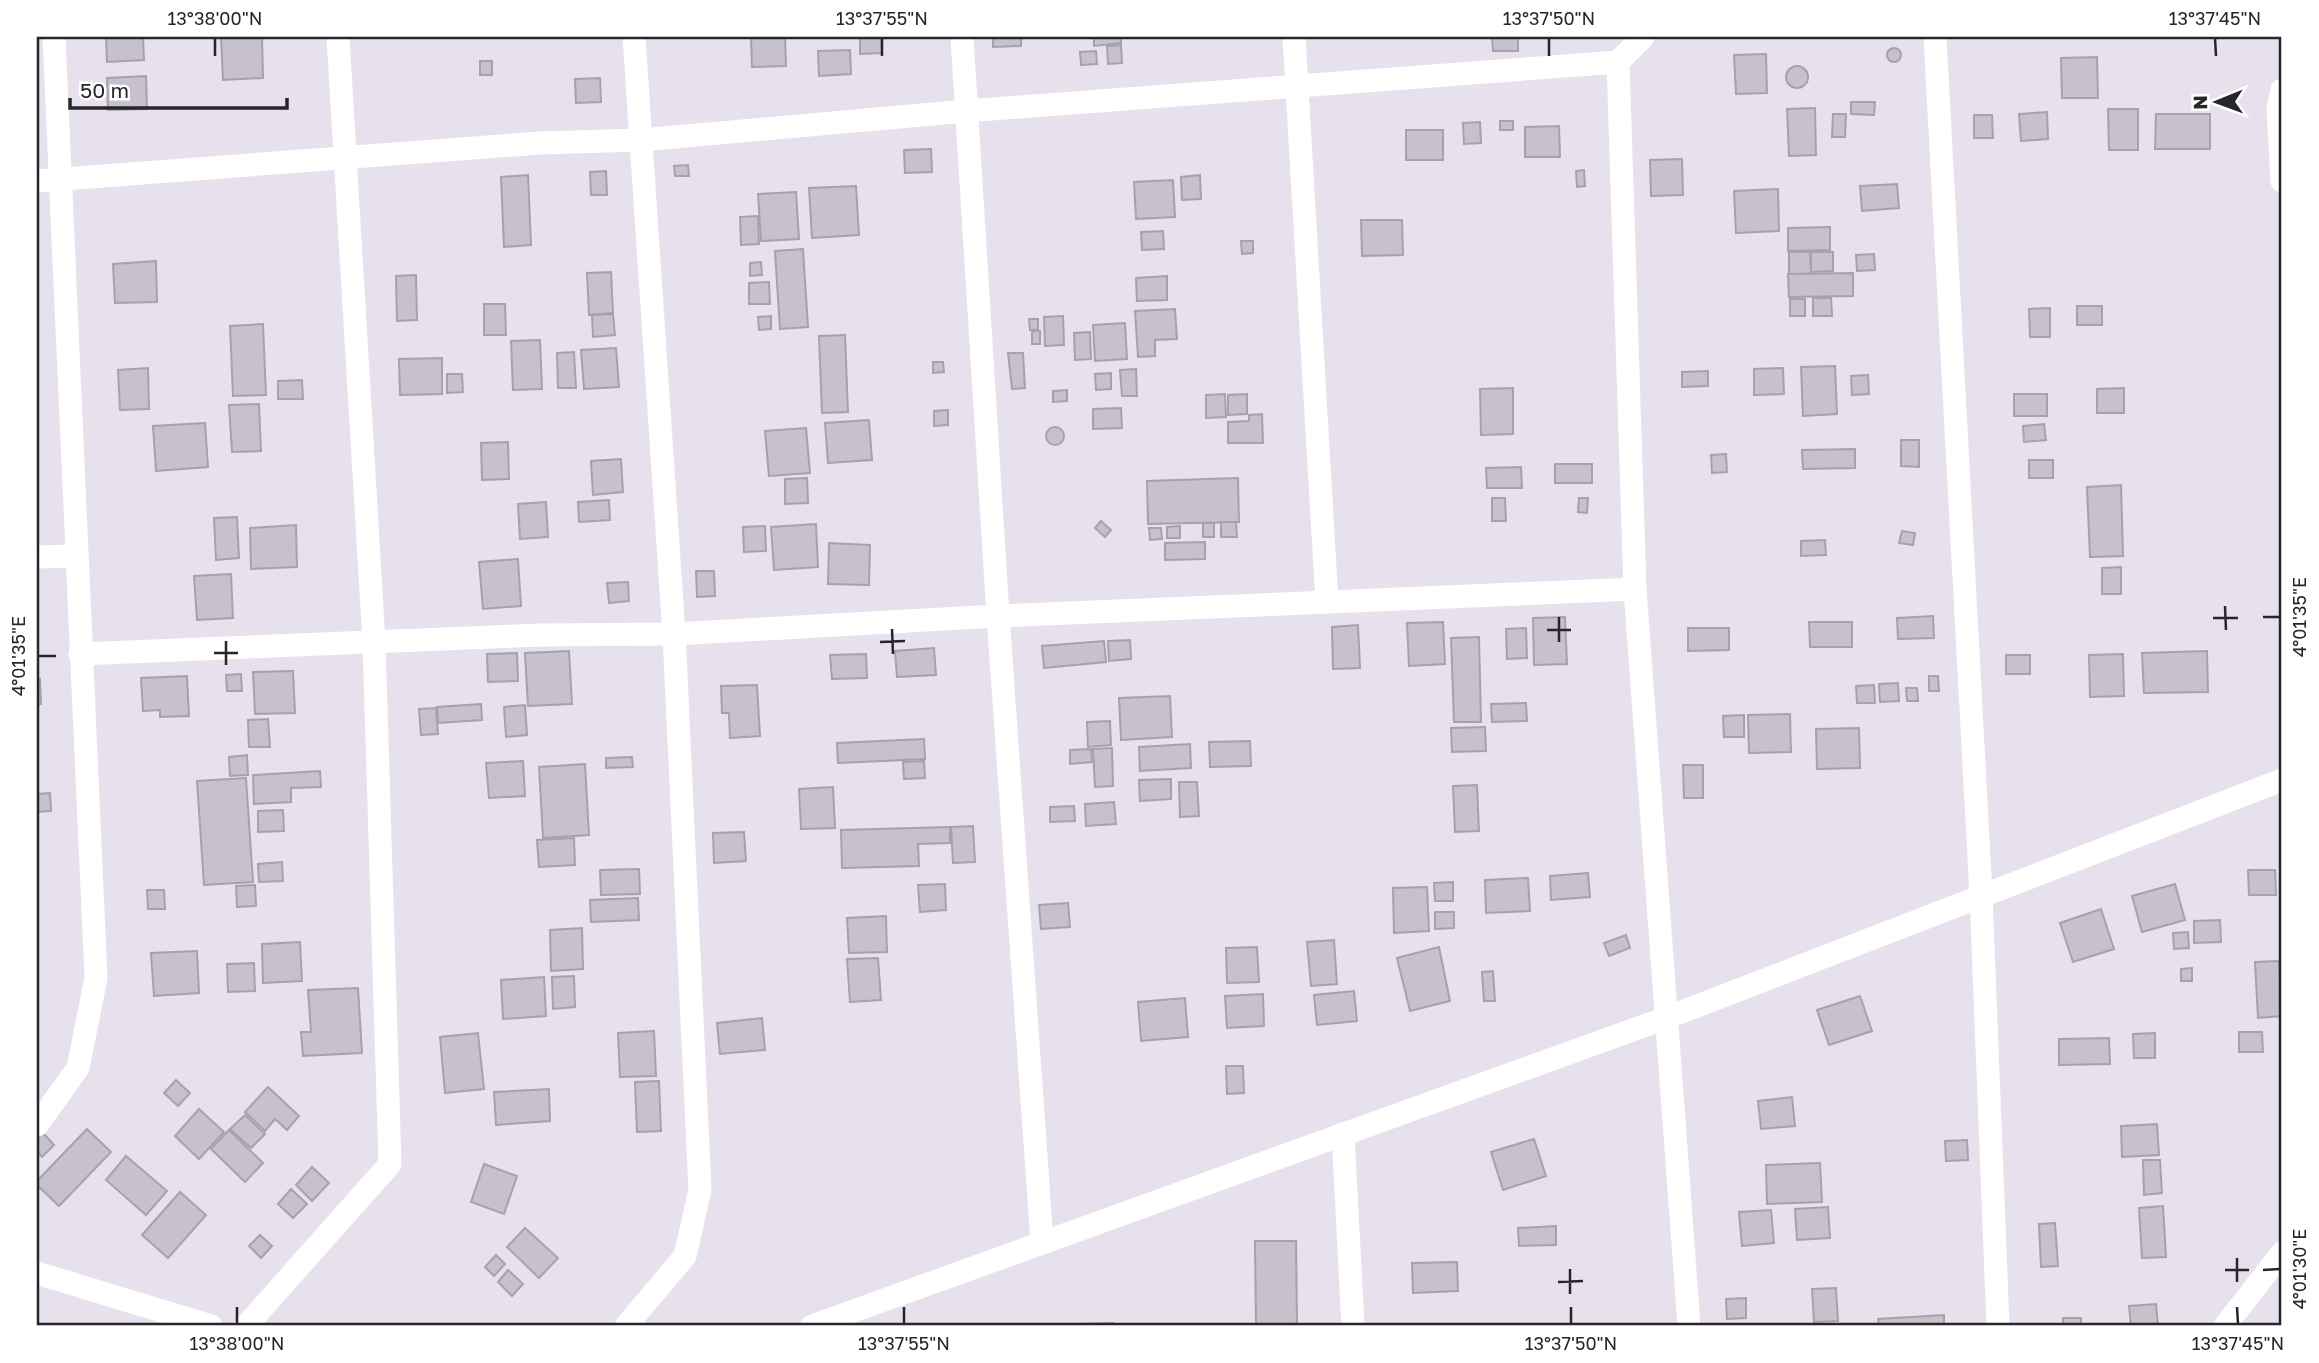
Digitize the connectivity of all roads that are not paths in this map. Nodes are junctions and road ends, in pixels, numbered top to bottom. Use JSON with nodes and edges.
{"nodes":[{"id":1,"x":54,"y":37,"type":"edge"},
{"id":2,"x":338,"y":37,"type":"edge"},
{"id":3,"x":634,"y":37,"type":"edge"},
{"id":4,"x":962,"y":37,"type":"edge"},
{"id":5,"x":1294,"y":37,"type":"edge"},
{"id":6,"x":1643,"y":37,"type":"edge"},
{"id":7,"x":1935,"y":37,"type":"edge"},
{"id":8,"x":1618,"y":62,"type":"junction"},
{"id":9,"x":1297,"y":86,"type":"junction"},
{"id":10,"x":2282,"y":90,"type":"edge"},
{"id":11,"x":966,"y":111,"type":"junction"},
{"id":12,"x":641,"y":141,"type":"junction"},
{"id":13,"x":346,"y":157,"type":"junction"},
{"id":14,"x":48,"y":180,"type":"edge"},
{"id":15,"x":2282,"y":181,"type":"edge"},
{"id":16,"x":76,"y":556,"type":"junction"},
{"id":17,"x":37,"y":557,"type":"edge"},
{"id":18,"x":1635,"y":589,"type":"junction"},
{"id":19,"x":1327,"y":602,"type":"junction"},
{"id":20,"x":998,"y":616,"type":"junction"},
{"id":21,"x":674,"y":634,"type":"junction"},
{"id":22,"x":374,"y":642,"type":"junction"},
{"id":23,"x":80,"y":654,"type":"junction"},
{"id":24,"x":2282,"y":780,"type":"edge"},
{"id":25,"x":1981,"y":895,"type":"junction"},
{"id":26,"x":1666,"y":1018,"type":"junction"},
{"id":27,"x":37,"y":1125,"type":"edge"},
{"id":28,"x":1343,"y":1134,"type":"junction"},
{"id":29,"x":1042,"y":1242,"type":"junction"},
{"id":30,"x":2282,"y":1253,"type":"edge"},
{"id":31,"x":37,"y":1273,"type":"edge"},
{"id":32,"x":211,"y":1326,"type":"edge"},
{"id":33,"x":246,"y":1326,"type":"edge"},
{"id":34,"x":626,"y":1326,"type":"edge"},
{"id":35,"x":813,"y":1326,"type":"edge"},
{"id":36,"x":1353,"y":1326,"type":"edge"},
{"id":37,"x":1689,"y":1326,"type":"edge"},
{"id":38,"x":1998,"y":1326,"type":"edge"},
{"id":39,"x":2225,"y":1326,"type":"edge"}],
"edges":[{"from":1,"to":14,"type":"street"},
{"from":2,"to":13,"type":"street"},
{"from":3,"to":12,"type":"street"},
{"from":4,"to":11,"type":"street"},
{"from":5,"to":9,"type":"street"},
{"from":6,"to":8,"type":"street"},
{"from":7,"to":25,"type":"street"},
{"from":8,"to":9,"type":"street"},
{"from":8,"to":18,"type":"street"},
{"from":9,"to":11,"type":"street"},
{"from":9,"to":19,"type":"street"},
{"from":10,"to":15,"type":"street"},
{"from":11,"to":12,"type":"street"},
{"from":11,"to":20,"type":"street"},
{"from":12,"to":13,"type":"street"},
{"from":12,"to":21,"type":"street"},
{"from":13,"to":14,"type":"street"},
{"from":13,"to":22,"type":"street"},
{"from":14,"to":16,"type":"street"},
{"from":16,"to":17,"type":"street"},
{"from":16,"to":23,"type":"street"},
{"from":18,"to":19,"type":"street"},
{"from":18,"to":26,"type":"street"},
{"from":19,"to":20,"type":"street"},
{"from":20,"to":21,"type":"street"},
{"from":20,"to":29,"type":"street"},
{"from":21,"to":22,"type":"street"},
{"from":21,"to":34,"type":"street"},
{"from":22,"to":23,"type":"street"},
{"from":22,"to":33,"type":"street"},
{"from":23,"to":27,"type":"street"},
{"from":24,"to":25,"type":"street"},
{"from":25,"to":26,"type":"street"},
{"from":25,"to":38,"type":"street"},
{"from":26,"to":28,"type":"street"},
{"from":26,"to":37,"type":"street"},
{"from":28,"to":29,"type":"street"},
{"from":28,"to":36,"type":"street"},
{"from":29,"to":35,"type":"street"},
{"from":30,"to":39,"type":"street"},
{"from":31,"to":32,"type":"street"}]}
